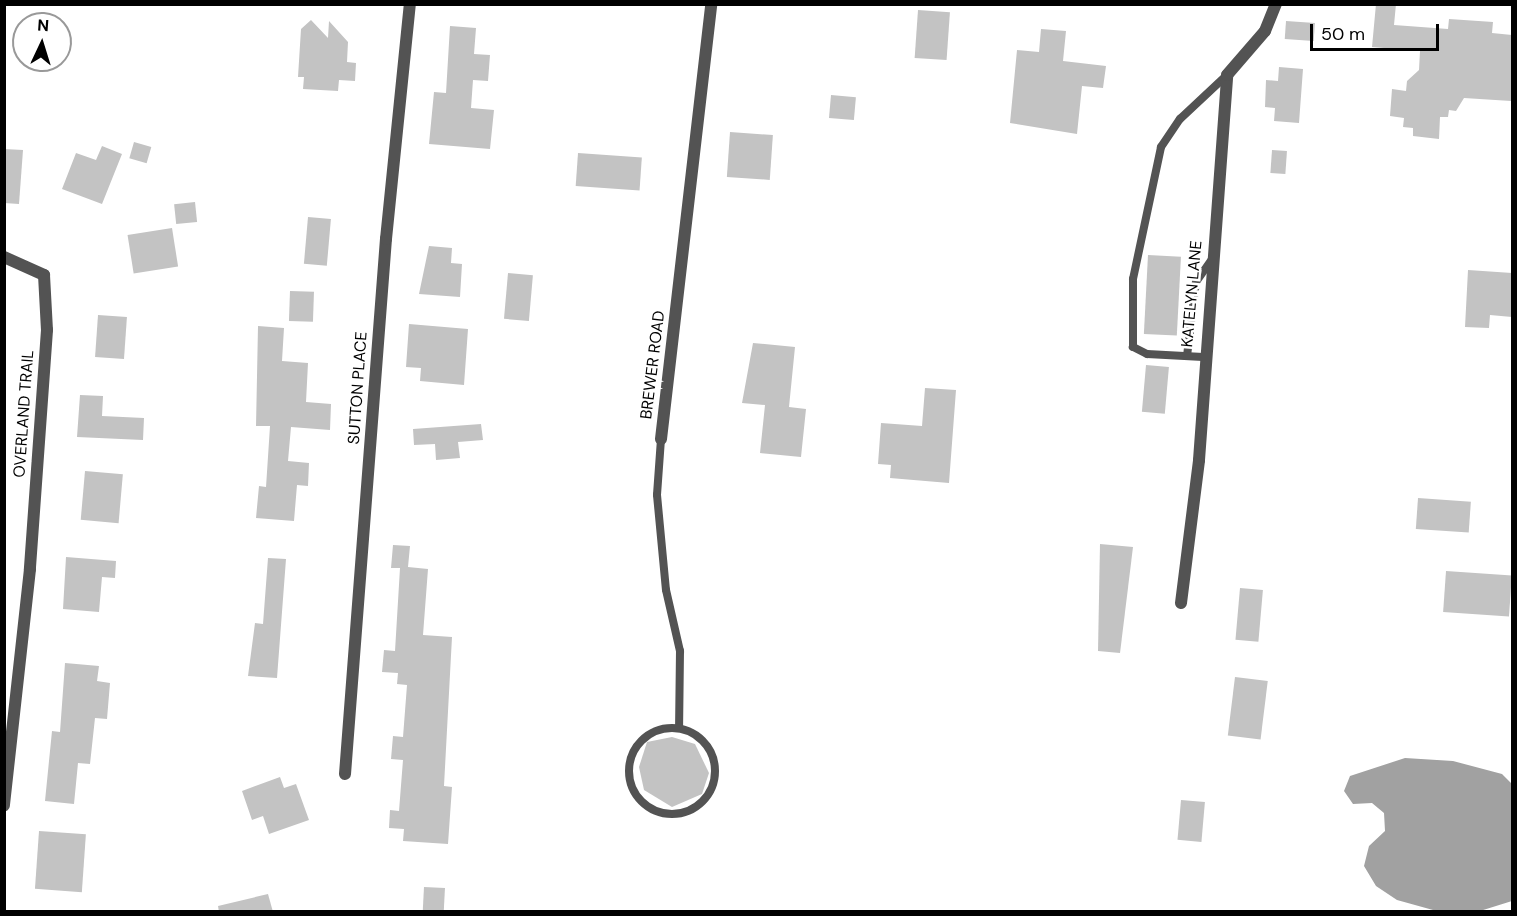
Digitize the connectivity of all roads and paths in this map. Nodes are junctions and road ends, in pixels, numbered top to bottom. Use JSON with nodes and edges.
{"nodes":[{"id":1,"x":410,"y":4,"type":"edge"},
{"id":2,"x":711,"y":4,"type":"edge"},
{"id":3,"x":1276,"y":4,"type":"edge"},
{"id":4,"x":1227,"y":75,"type":"junction"},
{"id":5,"x":4,"y":257,"type":"edge"},
{"id":6,"x":1212,"y":259,"type":"junction"},
{"id":7,"x":1187,"y":356,"type":"junction"},
{"id":8,"x":1203,"y":357,"type":"junction"},
{"id":9,"x":661,"y":439,"type":"joint"},
{"id":10,"x":1181,"y":603,"type":"dead end"},
{"id":11,"x":679,"y":728,"type":"junction"},
{"id":12,"x":345,"y":774,"type":"dead end"},
{"id":13,"x":4,"y":806,"type":"edge"}],
"edges":[{"from":1,"to":12,"type":"street","name":"SUTTON PLACE"},
{"from":2,"to":9,"type":"street","name":"BREWER ROAD"},
{"from":3,"to":4,"type":"street"},
{"from":4,"to":6,"type":"street","name":"KATELYN LANE"},
{"from":4,"to":7,"type":"lane"},
{"from":5,"to":13,"type":"street","name":"OVERLAND TRAIL"},
{"from":6,"to":7,"type":"lane"},
{"from":6,"to":8,"type":"street","name":"KATELYN LANE"},
{"from":7,"to":8,"type":"lane"},
{"from":8,"to":10,"type":"street","name":"KATELYN LANE"},
{"from":9,"to":11,"type":"lane","name":"BREWER ROAD"},
{"from":11,"to":11,"type":"lane"}]}
